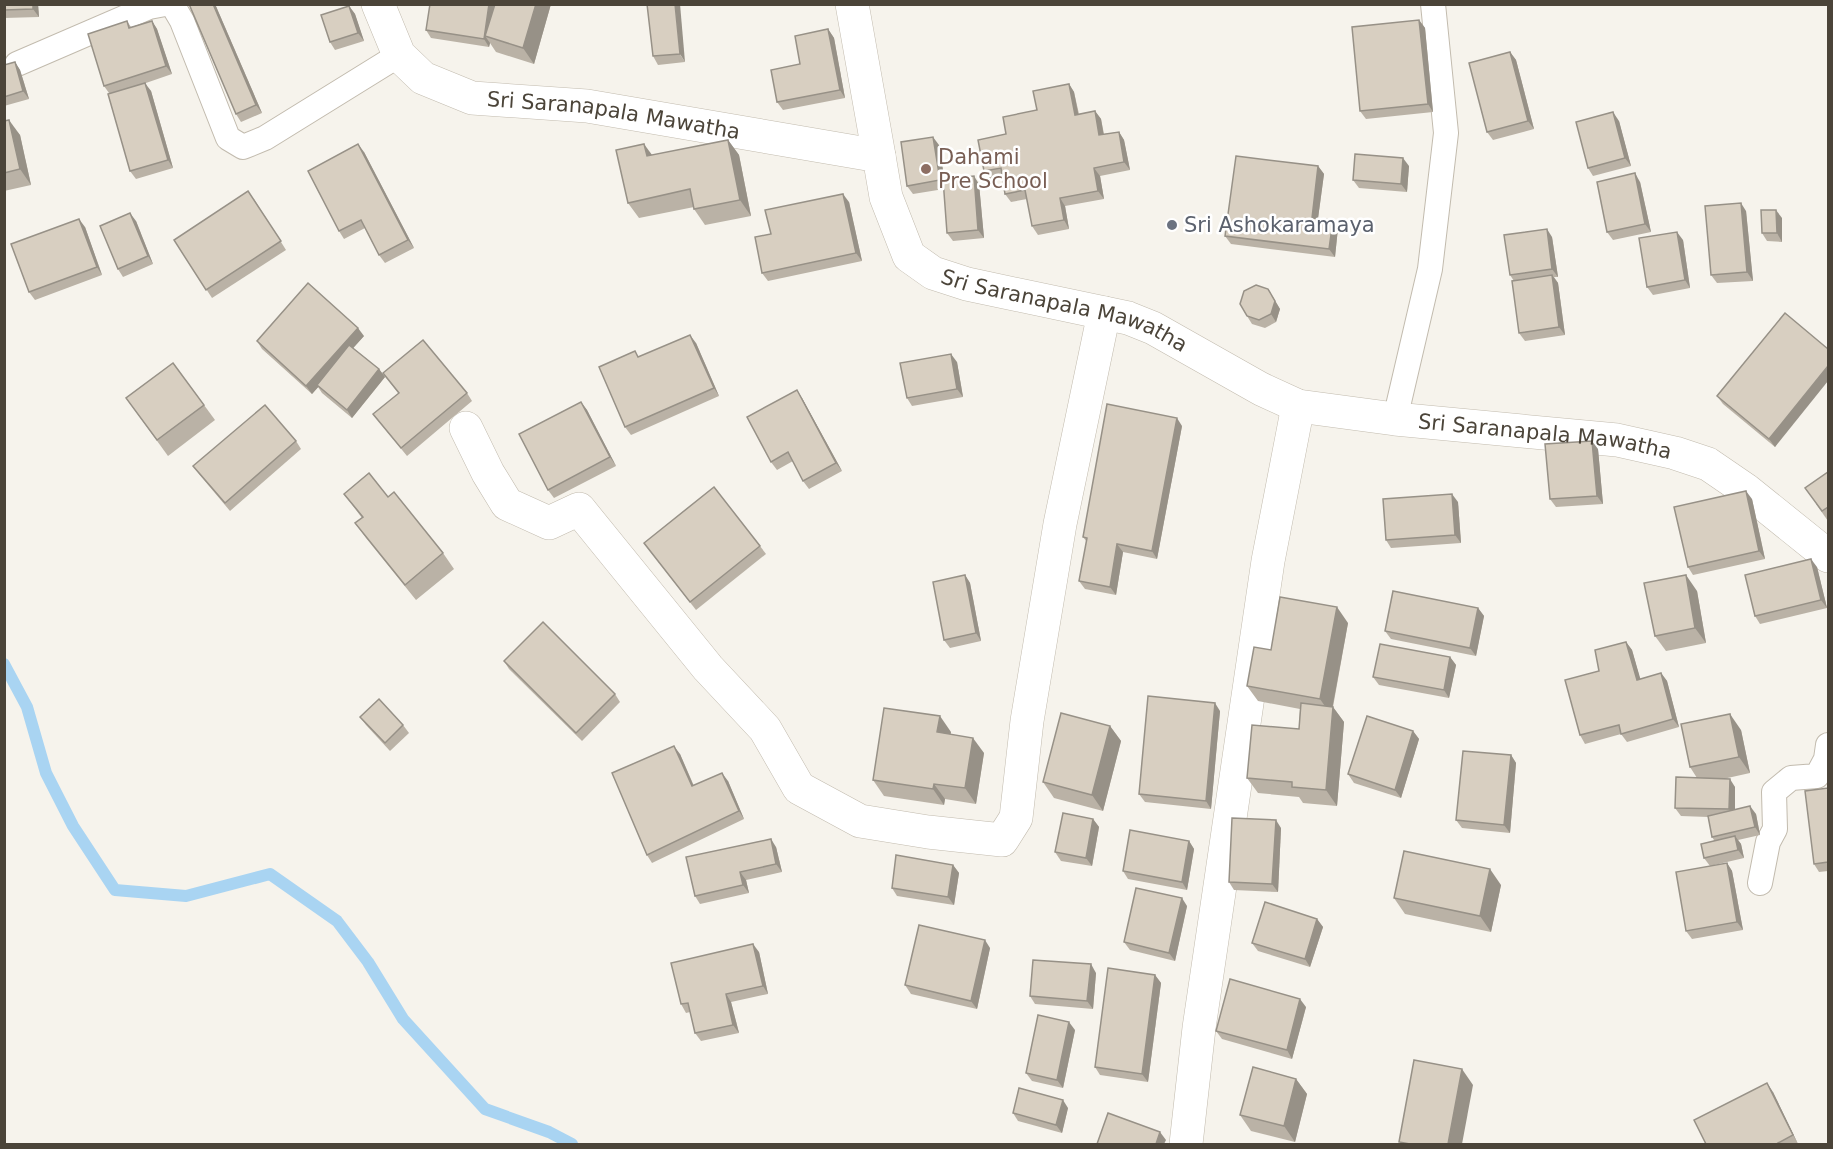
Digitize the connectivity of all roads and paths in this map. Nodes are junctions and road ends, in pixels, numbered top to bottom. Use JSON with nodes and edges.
{"nodes":[{"id":1,"x":378,"y":4,"type":"edge"},
{"id":2,"x":852,"y":4,"type":"edge"},
{"id":3,"x":1433,"y":4,"type":"edge"},
{"id":4,"x":159,"y":5,"type":"edge"},
{"id":5,"x":399,"y":55,"type":"junction"},
{"id":6,"x":17,"y":64,"type":"edge"},
{"id":7,"x":879,"y":156,"type":"junction"},
{"id":8,"x":1104,"y":313,"type":"junction"},
{"id":9,"x":1299,"y":406,"type":"junction"},
{"id":10,"x":1395,"y":419,"type":"junction"},
{"id":11,"x":466,"y":429,"type":"dead end"},
{"id":12,"x":1828,"y":556,"type":"edge"},
{"id":13,"x":1828,"y":745,"type":"edge"},
{"id":14,"x":1760,"y":883,"type":"dead end"},
{"id":15,"x":1186,"y":1144,"type":"edge"}],
"edges":[{"from":1,"to":5,"type":"street","name":"Sri Saranapala Mawatha"},
{"from":2,"to":7,"type":"street"},
{"from":3,"to":10,"type":"lane"},
{"from":4,"to":5,"type":"lane"},
{"from":4,"to":6,"type":"lane"},
{"from":5,"to":7,"type":"street","name":"Sri Saranapala Mawatha"},
{"from":7,"to":8,"type":"street","name":"Sri Saranapala Mawatha"},
{"from":8,"to":9,"type":"street","name":"Sri Saranapala Mawatha"},
{"from":8,"to":11,"type":"street"},
{"from":9,"to":10,"type":"street","name":"Sri Saranapala Mawatha"},
{"from":9,"to":15,"type":"street"},
{"from":10,"to":12,"type":"street","name":"Sri Saranapala Mawatha"},
{"from":13,"to":14,"type":"lane"}]}
